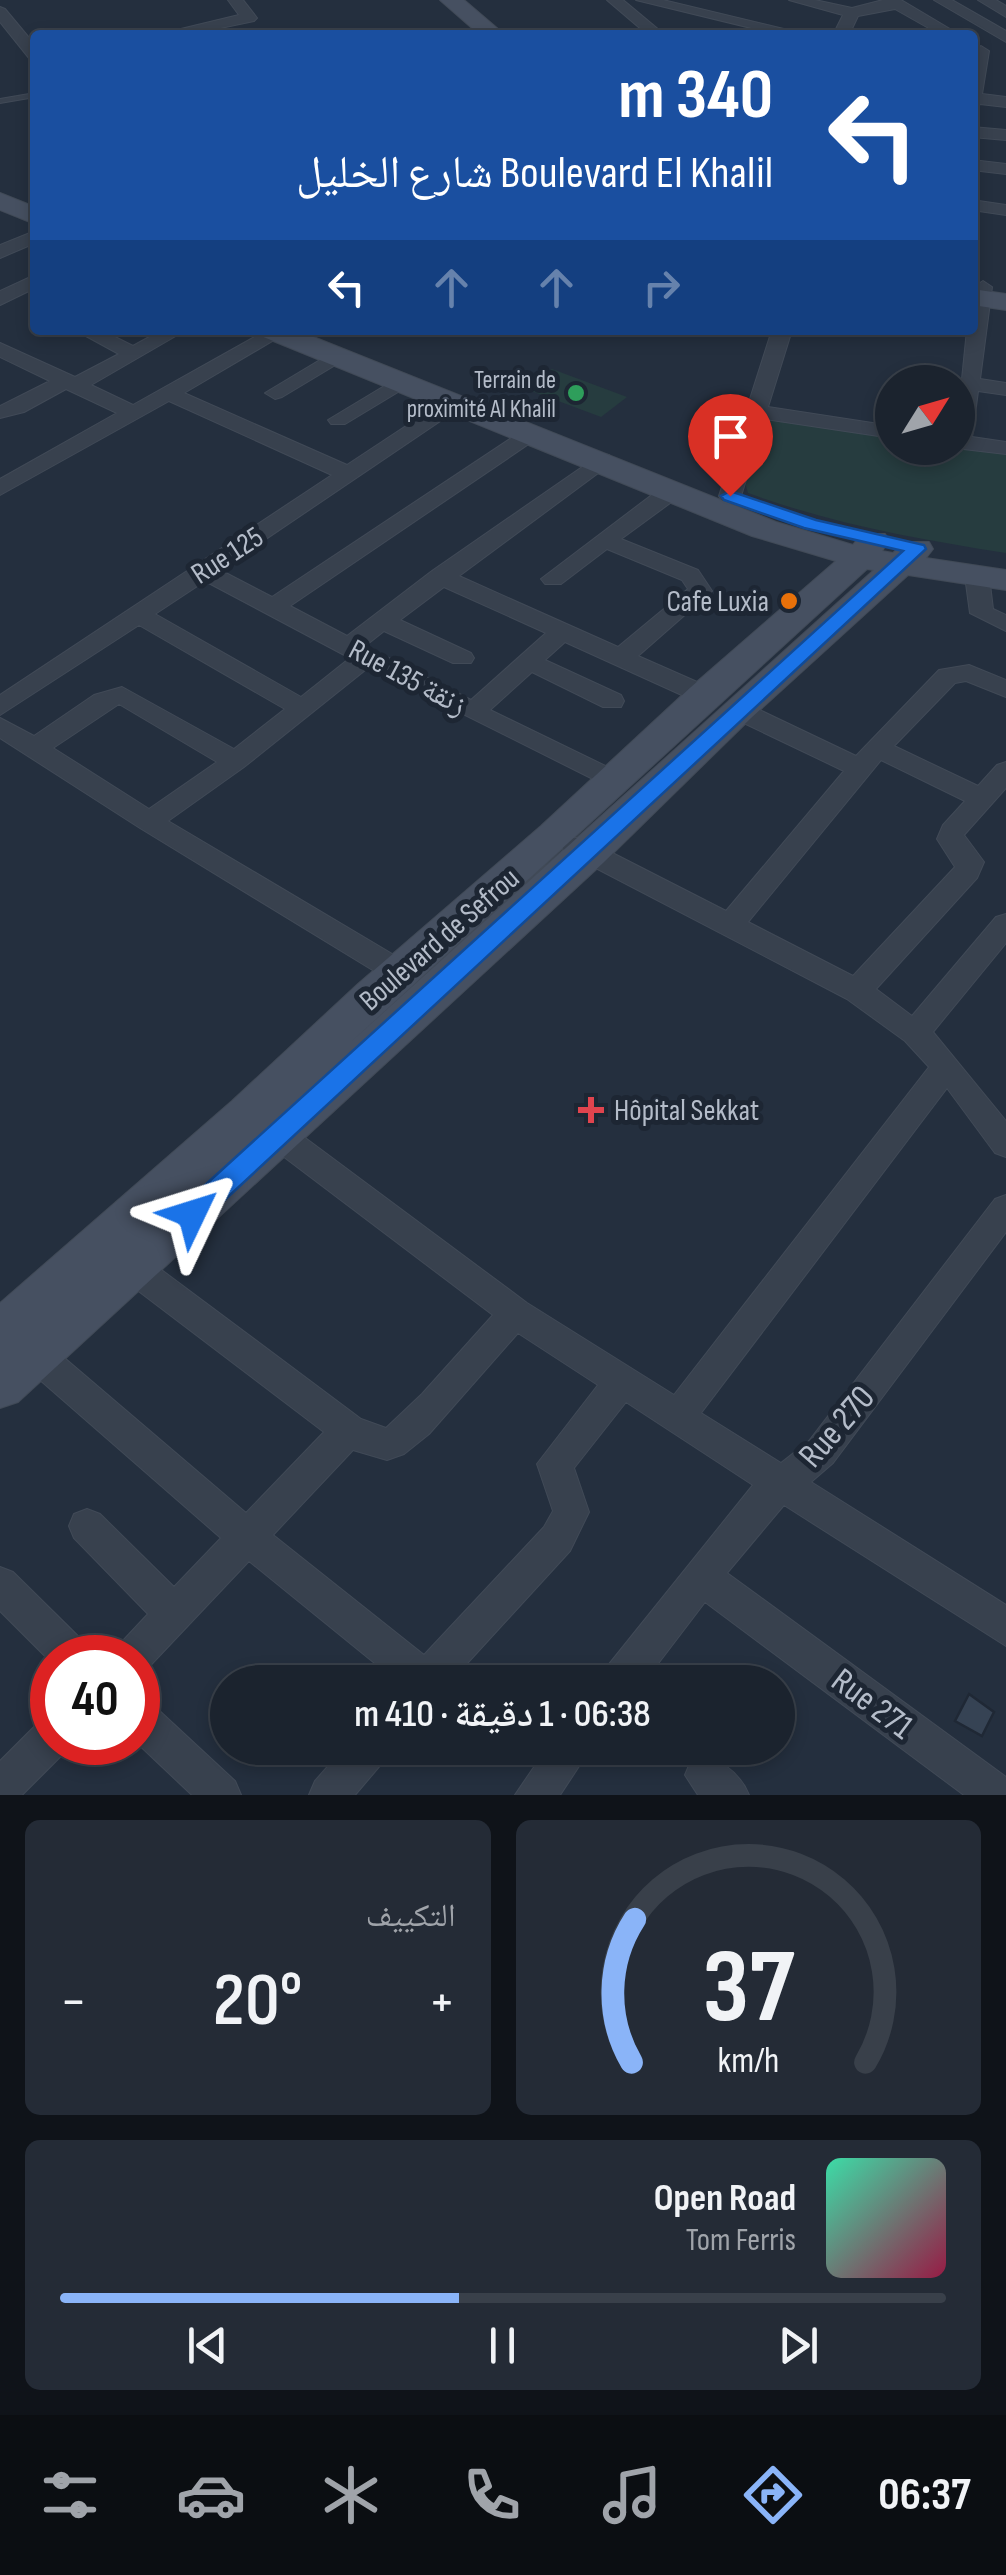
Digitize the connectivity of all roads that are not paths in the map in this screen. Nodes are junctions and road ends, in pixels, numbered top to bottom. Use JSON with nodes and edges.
{"nodes":[{"id":1,"x":235,"y":0,"type":"edge"},
{"id":2,"x":451,"y":0,"type":"edge"},
{"id":3,"x":614,"y":0,"type":"edge"},
{"id":4,"x":643,"y":0,"type":"edge"},
{"id":5,"x":796,"y":0,"type":"edge"},
{"id":6,"x":941,"y":0,"type":"edge"},
{"id":7,"x":985,"y":0,"type":"edge"},
{"id":8,"x":893,"y":2,"type":"edge"},
{"id":9,"x":0,"y":12,"type":"edge"},
{"id":10,"x":1006,"y":12,"type":"edge"},
{"id":11,"x":852,"y":13,"type":"junction"},
{"id":12,"x":189,"y":30,"type":"edge"},
{"id":13,"x":488,"y":30,"type":"edge"},
{"id":14,"x":651,"y":30,"type":"edge"},
{"id":15,"x":778,"y":30,"type":"edge"},
{"id":16,"x":844,"y":30,"type":"edge"},
{"id":17,"x":943,"y":30,"type":"edge"},
{"id":18,"x":1006,"y":37,"type":"edge"},
{"id":19,"x":1006,"y":46,"type":"edge"},
{"id":20,"x":30,"y":49,"type":"edge"},
{"id":21,"x":979,"y":58,"type":"edge"},
{"id":22,"x":30,"y":97,"type":"edge"},
{"id":23,"x":0,"y":101,"type":"edge"},
{"id":24,"x":978,"y":101,"type":"edge"},
{"id":25,"x":1006,"y":102,"type":"edge"},
{"id":26,"x":978,"y":133,"type":"edge"},
{"id":27,"x":1006,"y":136,"type":"edge"},
{"id":28,"x":978,"y":165,"type":"edge"},
{"id":29,"x":1006,"y":169,"type":"edge"},
{"id":30,"x":0,"y":201,"type":"edge"},
{"id":31,"x":978,"y":206,"type":"edge"},
{"id":32,"x":1006,"y":210,"type":"edge"},
{"id":33,"x":30,"y":214,"type":"edge"},
{"id":34,"x":0,"y":220,"type":"edge"},
{"id":35,"x":30,"y":233,"type":"edge"},
{"id":36,"x":30,"y":237,"type":"edge"},
{"id":37,"x":0,"y":252,"type":"edge"},
{"id":38,"x":30,"y":284,"type":"edge"},
{"id":39,"x":987,"y":293,"type":"edge"},
{"id":40,"x":0,"y":300,"type":"edge"},
{"id":41,"x":95,"y":335,"type":"edge"},
{"id":42,"x":167,"y":335,"type":"edge"},
{"id":43,"x":269,"y":335,"type":"edge"},
{"id":44,"x":285,"y":335,"type":"edge"},
{"id":45,"x":323,"y":335,"type":"edge"},
{"id":46,"x":780,"y":335,"type":"edge"},
{"id":47,"x":0,"y":349,"type":"edge"},
{"id":48,"x":133,"y":353,"type":"junction"},
{"id":49,"x":335,"y":357,"type":"junction"},
{"id":50,"x":974,"y":365,"type":"edge"},
{"id":51,"x":400,"y":382,"type":"junction"},
{"id":52,"x":70,"y":383,"type":"junction"},
{"id":53,"x":975,"y":385,"type":"edge"},
{"id":54,"x":1006,"y":389,"type":"edge"},
{"id":55,"x":167,"y":392,"type":"junction"},
{"id":56,"x":275,"y":393,"type":"dead end"},
{"id":57,"x":454,"y":404,"type":"junction"},
{"id":58,"x":755,"y":410,"type":"junction"},
{"id":59,"x":0,"y":412,"type":"edge"},
{"id":60,"x":130,"y":412,"type":"junction"},
{"id":61,"x":338,"y":420,"type":"dead end"},
{"id":62,"x":875,"y":429,"type":"edge"},
{"id":63,"x":532,"y":433,"type":"junction"},
{"id":64,"x":975,"y":444,"type":"edge"},
{"id":65,"x":1006,"y":448,"type":"edge"},
{"id":66,"x":600,"y":460,"type":"junction"},
{"id":67,"x":351,"y":476,"type":"junction"},
{"id":68,"x":0,"y":488,"type":"edge"},
{"id":69,"x":674,"y":490,"type":"junction"},
{"id":70,"x":719,"y":492,"type":"junction"},
{"id":71,"x":609,"y":542,"type":"junction"},
{"id":72,"x":888,"y":553,"type":"junction"},
{"id":73,"x":1006,"y":561,"type":"edge"},
{"id":74,"x":202,"y":570,"type":"junction"},
{"id":75,"x":440,"y":576,"type":"junction"},
{"id":76,"x":992,"y":578,"type":"edge"},
{"id":77,"x":553,"y":580,"type":"dead end"},
{"id":78,"x":273,"y":607,"type":"junction"},
{"id":79,"x":137,"y":614,"type":"junction"},
{"id":80,"x":382,"y":621,"type":"junction"},
{"id":81,"x":1006,"y":624,"type":"edge"},
{"id":82,"x":564,"y":630,"type":"junction"},
{"id":83,"x":358,"y":651,"type":"junction"},
{"id":84,"x":623,"y":656,"type":"junction"},
{"id":85,"x":462,"y":658,"type":"dead end"},
{"id":86,"x":528,"y":661,"type":"junction"},
{"id":87,"x":1006,"y":689,"type":"edge"},
{"id":88,"x":612,"y":702,"type":"dead end"},
{"id":89,"x":721,"y":702,"type":"junction"},
{"id":90,"x":0,"y":707,"type":"edge"},
{"id":91,"x":302,"y":708,"type":"junction"},
{"id":92,"x":472,"y":712,"type":"junction"},
{"id":93,"x":0,"y":726,"type":"edge"},
{"id":94,"x":35,"y":748,"type":"junction"},
{"id":95,"x":870,"y":759,"type":"junction"},
{"id":96,"x":234,"y":761,"type":"junction"},
{"id":97,"x":1006,"y":770,"type":"edge"},
{"id":98,"x":615,"y":780,"type":"junction"},
{"id":99,"x":973,"y":807,"type":"junction"},
{"id":100,"x":148,"y":822,"type":"junction"},
{"id":101,"x":572,"y":845,"type":"junction"},
{"id":102,"x":1006,"y":924,"type":"edge"},
{"id":103,"x":729,"y":925,"type":"junction"},
{"id":104,"x":857,"y":992,"type":"junction"},
{"id":105,"x":394,"y":994,"type":"junction"},
{"id":106,"x":915,"y":1033,"type":"junction"},
{"id":107,"x":947,"y":1066,"type":"junction"},
{"id":108,"x":264,"y":1125,"type":"junction"},
{"id":109,"x":1006,"y":1144,"type":"edge"},
{"id":110,"x":1006,"y":1208,"type":"edge"},
{"id":111,"x":132,"y":1267,"type":"junction"},
{"id":112,"x":516,"y":1313,"type":"junction"},
{"id":113,"x":0,"y":1332,"type":"edge"},
{"id":114,"x":36,"y":1355,"type":"junction"},
{"id":115,"x":621,"y":1382,"type":"junction"},
{"id":116,"x":0,"y":1386,"type":"edge"},
{"id":117,"x":677,"y":1418,"type":"junction"},
{"id":118,"x":349,"y":1430,"type":"junction"},
{"id":119,"x":780,"y":1483,"type":"junction"},
{"id":120,"x":86,"y":1526,"type":"dead end"},
{"id":121,"x":246,"y":1537,"type":"junction"},
{"id":122,"x":702,"y":1576,"type":"junction"},
{"id":123,"x":0,"y":1586,"type":"edge"},
{"id":124,"x":174,"y":1614,"type":"junction"},
{"id":125,"x":1006,"y":1627,"type":"edge"},
{"id":126,"x":50,"y":1635,"type":"edge"},
{"id":127,"x":154,"y":1635,"type":"edge"},
{"id":128,"x":404,"y":1665,"type":"edge"},
{"id":129,"x":441,"y":1665,"type":"edge"},
{"id":130,"x":633,"y":1665,"type":"edge"},
{"id":131,"x":160,"y":1738,"type":"edge"},
{"id":132,"x":30,"y":1758,"type":"edge"},
{"id":133,"x":350,"y":1765,"type":"edge"},
{"id":134,"x":558,"y":1765,"type":"edge"},
{"id":135,"x":0,"y":1789,"type":"edge"},
{"id":136,"x":221,"y":1795,"type":"edge"},
{"id":137,"x":330,"y":1795,"type":"edge"},
{"id":138,"x":535,"y":1795,"type":"edge"},
{"id":139,"x":997,"y":1795,"type":"edge"}],
"edges":[{"from":1,"to":12,"type":"street"},
{"from":2,"to":13,"type":"street"},
{"from":3,"to":14,"type":"street"},
{"from":4,"to":15,"type":"street"},
{"from":5,"to":11,"type":"street"},
{"from":6,"to":18,"type":"street"},
{"from":7,"to":10,"type":"street"},
{"from":8,"to":11,"type":"street"},
{"from":8,"to":17,"type":"street"},
{"from":9,"to":20,"type":"street"},
{"from":11,"to":16,"type":"street"},
{"from":19,"to":21,"type":"street"},
{"from":22,"to":23,"type":"lane"},
{"from":24,"to":25,"type":"street"},
{"from":26,"to":27,"type":"street"},
{"from":28,"to":29,"type":"street"},
{"from":30,"to":33,"type":"street"},
{"from":31,"to":32,"type":"street"},
{"from":34,"to":35,"type":"street"},
{"from":36,"to":37,"type":"street"},
{"from":38,"to":40,"type":"street"},
{"from":39,"to":50,"type":"street"},
{"from":41,"to":48,"type":"street"},
{"from":42,"to":48,"type":"street"},
{"from":43,"to":55,"type":"street"},
{"from":44,"to":49,"type":"street"},
{"from":45,"to":70,"type":"street"},
{"from":46,"to":58,"type":"street"},
{"from":47,"to":52,"type":"street"},
{"from":48,"to":52,"type":"street"},
{"from":49,"to":51,"type":"street"},
{"from":49,"to":56,"type":"street"},
{"from":51,"to":57,"type":"street"},
{"from":51,"to":61,"type":"street"},
{"from":52,"to":59,"type":"street"},
{"from":52,"to":60,"type":"street"},
{"from":53,"to":54,"type":"street"},
{"from":55,"to":60,"type":"street"},
{"from":55,"to":67,"type":"street"},
{"from":57,"to":63,"type":"street"},
{"from":57,"to":67,"type":"street","name":"Rue 125"},
{"from":58,"to":62,"type":"street"},
{"from":58,"to":70,"type":"street"},
{"from":60,"to":68,"type":"street"},
{"from":63,"to":66,"type":"street"},
{"from":63,"to":78,"type":"street"},
{"from":64,"to":65,"type":"street"},
{"from":66,"to":69,"type":"street"},
{"from":66,"to":75,"type":"street"},
{"from":67,"to":74,"type":"street","name":"Rue 125"},
{"from":69,"to":71,"type":"street"},
{"from":69,"to":72,"type":"street"},
{"from":70,"to":72,"type":"street"},
{"from":71,"to":77,"type":"street"},
{"from":71,"to":84,"type":"street"},
{"from":72,"to":73,"type":"street"},
{"from":72,"to":76,"type":"street"},
{"from":72,"to":89,"type":"street","name":"Boulevard de Sefrou"},
{"from":74,"to":78,"type":"street","name":"Rue 135 زنقة"},
{"from":74,"to":79,"type":"street","name":"Rue 125"},
{"from":75,"to":80,"type":"street"},
{"from":75,"to":82,"type":"street"},
{"from":76,"to":81,"type":"street"},
{"from":78,"to":83,"type":"street","name":"Rue 135 زنقة"},
{"from":79,"to":90,"type":"street","name":"Rue 125"},
{"from":79,"to":91,"type":"street"},
{"from":80,"to":83,"type":"street"},
{"from":80,"to":85,"type":"street"},
{"from":82,"to":84,"type":"street"},
{"from":82,"to":86,"type":"street"},
{"from":83,"to":91,"type":"street"},
{"from":83,"to":92,"type":"street","name":"Rue 135 زنقة"},
{"from":84,"to":89,"type":"street"},
{"from":86,"to":88,"type":"street"},
{"from":86,"to":92,"type":"street"},
{"from":87,"to":95,"type":"street"},
{"from":89,"to":95,"type":"street"},
{"from":89,"to":98,"type":"street","name":"Boulevard de Sefrou"},
{"from":89,"to":101,"type":"street","name":"Boulevard de Sefrou"},
{"from":91,"to":96,"type":"street"},
{"from":92,"to":98,"type":"street","name":"Rue 135 زنقة"},
{"from":93,"to":94,"type":"street"},
{"from":94,"to":96,"type":"street"},
{"from":94,"to":100,"type":"street"},
{"from":95,"to":99,"type":"street"},
{"from":95,"to":103,"type":"street"},
{"from":96,"to":100,"type":"street"},
{"from":97,"to":99,"type":"street"},
{"from":98,"to":101,"type":"street","name":"Boulevard de Sefrou"},
{"from":99,"to":104,"type":"street"},
{"from":100,"to":105,"type":"street"},
{"from":101,"to":103,"type":"street"},
{"from":101,"to":105,"type":"street","name":"Boulevard de Sefrou"},
{"from":102,"to":106,"type":"street"},
{"from":103,"to":104,"type":"street"},
{"from":104,"to":106,"type":"street"},
{"from":105,"to":108,"type":"street","name":"Boulevard de Sefrou"},
{"from":106,"to":107,"type":"street"},
{"from":107,"to":109,"type":"street"},
{"from":107,"to":117,"type":"street"},
{"from":108,"to":111,"type":"street","name":"Boulevard de Sefrou"},
{"from":108,"to":112,"type":"street"},
{"from":108,"to":113,"type":"street","name":"Boulevard de Sefrou"},
{"from":110,"to":119,"type":"street","name":"Rue 270"},
{"from":111,"to":114,"type":"street","name":"Boulevard de Sefrou"},
{"from":111,"to":118,"type":"street"},
{"from":112,"to":115,"type":"street"},
{"from":112,"to":118,"type":"street"},
{"from":114,"to":116,"type":"street","name":"Boulevard de Sefrou"},
{"from":114,"to":121,"type":"street"},
{"from":115,"to":117,"type":"street"},
{"from":115,"to":129,"type":"street"},
{"from":117,"to":119,"type":"street"},
{"from":118,"to":121,"type":"street"},
{"from":119,"to":122,"type":"street","name":"Rue 270"},
{"from":119,"to":125,"type":"street"},
{"from":120,"to":124,"type":"street"},
{"from":121,"to":124,"type":"street"},
{"from":121,"to":128,"type":"street"},
{"from":122,"to":130,"type":"street","name":"Rue 270"},
{"from":122,"to":139,"type":"street","name":"Rue 271"},
{"from":123,"to":126,"type":"street"},
{"from":124,"to":127,"type":"street"},
{"from":131,"to":136,"type":"street"},
{"from":132,"to":135,"type":"street"},
{"from":133,"to":137,"type":"street"},
{"from":134,"to":138,"type":"street"}]}
